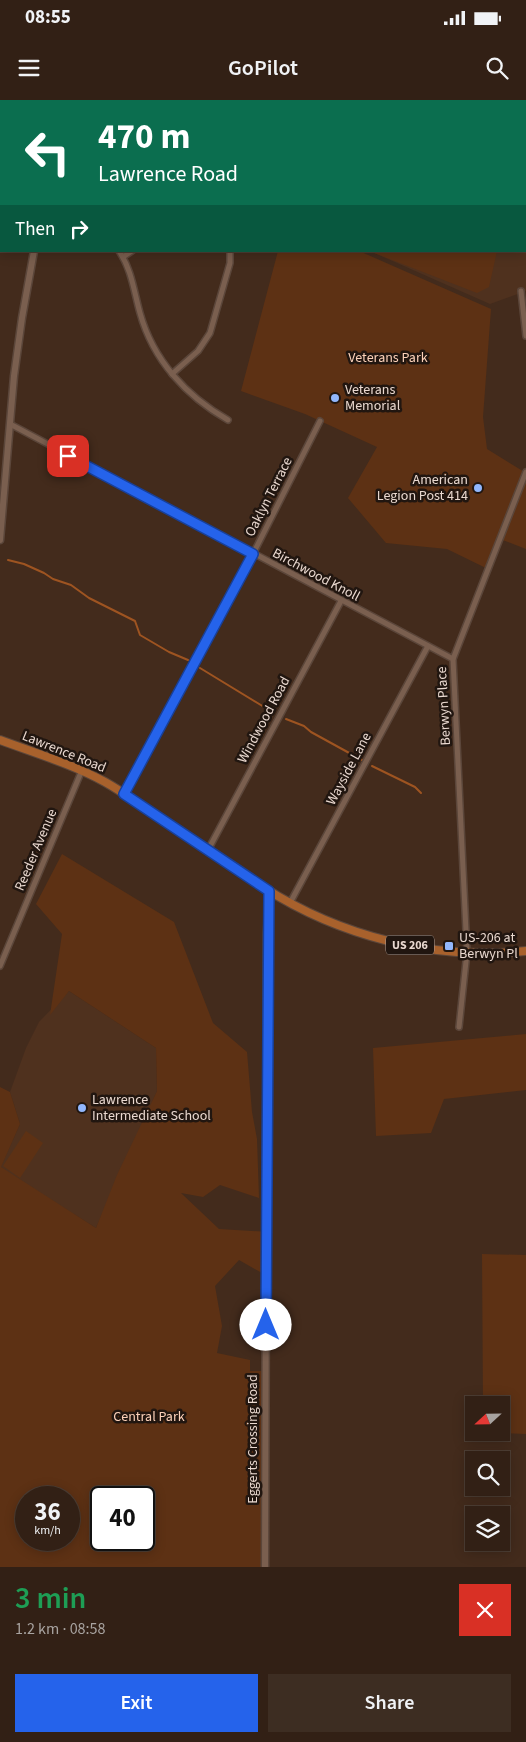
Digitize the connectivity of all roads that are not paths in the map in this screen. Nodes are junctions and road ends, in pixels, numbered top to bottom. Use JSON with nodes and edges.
{"nodes":[{"id":1,"x":34,"y":252,"type":"edge"},
{"id":2,"x":230,"y":252,"type":"edge"},
{"id":3,"x":121,"y":254,"type":"edge"},
{"id":4,"x":521,"y":291,"type":"dead end"},
{"id":5,"x":526,"y":331,"type":"edge"},
{"id":6,"x":526,"y":336,"type":"edge"},
{"id":7,"x":172,"y":374,"type":"junction"},
{"id":8,"x":228,"y":420,"type":"dead end"},
{"id":9,"x":320,"y":421,"type":"dead end"},
{"id":10,"x":10,"y":424,"type":"junction"},
{"id":11,"x":526,"y":472,"type":"edge"},
{"id":12,"x":1,"y":506,"type":"edge"},
{"id":13,"x":0,"y":540,"type":"edge"},
{"id":14,"x":253,"y":554,"type":"junction"},
{"id":15,"x":341,"y":601,"type":"junction"},
{"id":16,"x":428,"y":646,"type":"junction"},
{"id":17,"x":453,"y":659,"type":"junction"},
{"id":18,"x":0,"y":740,"type":"edge"},
{"id":19,"x":82,"y":770,"type":"junction"},
{"id":20,"x":124,"y":794,"type":"junction"},
{"id":21,"x":208,"y":850,"type":"junction"},
{"id":22,"x":269,"y":891,"type":"junction"},
{"id":23,"x":290,"y":903,"type":"junction"},
{"id":24,"x":526,"y":951,"type":"edge"},
{"id":25,"x":467,"y":952,"type":"junction"},
{"id":26,"x":0,"y":966,"type":"edge"},
{"id":27,"x":459,"y":1027,"type":"dead end"},
{"id":28,"x":265,"y":1567,"type":"edge"}],
"edges":[{"from":1,"to":10,"type":"street"},
{"from":2,"to":7,"type":"street"},
{"from":3,"to":7,"type":"street"},
{"from":4,"to":5,"type":"street"},
{"from":5,"to":6,"type":"street"},
{"from":7,"to":8,"type":"street"},
{"from":9,"to":14,"type":"street","name":"Oaklyn Terrace"},
{"from":10,"to":12,"type":"street"},
{"from":10,"to":14,"type":"street","name":"Birchwood Knoll"},
{"from":11,"to":17,"type":"street","name":"Berwyn Place"},
{"from":12,"to":13,"type":"street"},
{"from":14,"to":15,"type":"street","name":"Birchwood Knoll"},
{"from":14,"to":20,"type":"street","name":"Oaklyn Terrace"},
{"from":15,"to":16,"type":"street","name":"Birchwood Knoll"},
{"from":15,"to":21,"type":"street","name":"Windwood Road"},
{"from":16,"to":17,"type":"street","name":"Birchwood Knoll"},
{"from":16,"to":23,"type":"street","name":"Wayside Lane"},
{"from":17,"to":25,"type":"street","name":"Berwyn Place"},
{"from":18,"to":19,"type":"main road","name":"Lawrence Road","number":"US 206"},
{"from":19,"to":20,"type":"main road","name":"Lawrence Road","number":"US 206"},
{"from":19,"to":26,"type":"street","name":"Reeder Avenue"},
{"from":20,"to":21,"type":"main road","name":"Lawrence Road","number":"US 206"},
{"from":21,"to":22,"type":"main road","name":"Lawrence Road","number":"US 206"},
{"from":22,"to":23,"type":"main road","name":"Lawrence Road","number":"US 206"},
{"from":22,"to":28,"type":"street","name":"Eggerts Crossing Road"},
{"from":23,"to":25,"type":"main road","name":"Lawrence Road","number":"US 206"},
{"from":24,"to":25,"type":"main road","name":"Lawrence Road","number":"US 206"},
{"from":25,"to":27,"type":"street","name":"Berwyn Place"}]}
